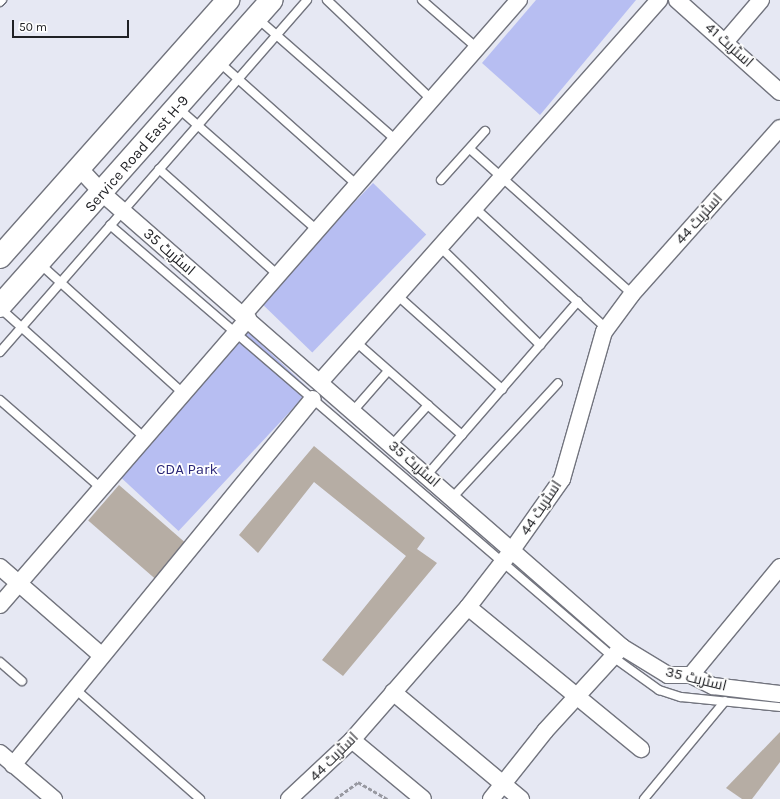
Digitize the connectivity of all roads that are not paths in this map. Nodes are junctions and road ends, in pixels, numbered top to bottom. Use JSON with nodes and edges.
{"nodes":[{"id":1,"x":228,"y":0,"type":"edge"},
{"id":2,"x":272,"y":0,"type":"edge"},
{"id":3,"x":307,"y":0,"type":"edge"},
{"id":4,"x":327,"y":0,"type":"edge"},
{"id":5,"x":422,"y":0,"type":"edge"},
{"id":6,"x":658,"y":0,"type":"edge"},
{"id":7,"x":678,"y":0,"type":"edge"},
{"id":8,"x":761,"y":0,"type":"edge"},
{"id":9,"x":516,"y":1,"type":"edge"},
{"id":10,"x":257,"y":17,"type":"junction"},
{"id":11,"x":278,"y":34,"type":"junction"},
{"id":12,"x":726,"y":41,"type":"junction"},
{"id":13,"x":477,"y":48,"type":"junction"},
{"id":14,"x":218,"y":61,"type":"junction"},
{"id":15,"x":238,"y":78,"type":"junction"},
{"id":16,"x":780,"y":92,"type":"edge"},
{"id":17,"x":432,"y":100,"type":"junction"},
{"id":18,"x":178,"y":107,"type":"junction"},
{"id":19,"x":198,"y":124,"type":"junction"},
{"id":20,"x":780,"y":128,"type":"edge"},
{"id":21,"x":485,"y":131,"type":"dead end"},
{"id":22,"x":396,"y":140,"type":"junction"},
{"id":23,"x":470,"y":149,"type":"junction"},
{"id":24,"x":80,"y":169,"type":"junction"},
{"id":25,"x":159,"y":169,"type":"junction"},
{"id":26,"x":504,"y":179,"type":"junction"},
{"id":27,"x":441,"y":180,"type":"dead end"},
{"id":28,"x":356,"y":185,"type":"junction"},
{"id":29,"x":102,"y":193,"type":"junction"},
{"id":30,"x":476,"y":209,"type":"junction"},
{"id":31,"x":122,"y":211,"type":"junction"},
{"id":32,"x":110,"y":225,"type":"junction"},
{"id":33,"x":317,"y":230,"type":"junction"},
{"id":34,"x":441,"y":248,"type":"junction"},
{"id":35,"x":0,"y":257,"type":"edge"},
{"id":36,"x":39,"y":263,"type":"junction"},
{"id":37,"x":278,"y":275,"type":"junction"},
{"id":38,"x":60,"y":282,"type":"junction"},
{"id":39,"x":632,"y":294,"type":"junction"},
{"id":40,"x":398,"y":296,"type":"junction"},
{"id":41,"x":578,"y":301,"type":"junction"},
{"id":42,"x":0,"y":307,"type":"edge"},
{"id":43,"x":245,"y":317,"type":"junction"},
{"id":44,"x":22,"y":327,"type":"junction"},
{"id":45,"x":606,"y":328,"type":"junction"},
{"id":46,"x":235,"y":333,"type":"junction"},
{"id":47,"x":356,"y":342,"type":"junction"},
{"id":48,"x":540,"y":345,"type":"junction"},
{"id":49,"x":0,"y":352,"type":"edge"},
{"id":50,"x":388,"y":371,"type":"junction"},
{"id":51,"x":320,"y":382,"type":"junction"},
{"id":52,"x":558,"y":383,"type":"dead end"},
{"id":53,"x":502,"y":389,"type":"junction"},
{"id":54,"x":184,"y":394,"type":"junction"},
{"id":55,"x":313,"y":399,"type":"junction"},
{"id":56,"x":0,"y":400,"type":"edge"},
{"id":57,"x":428,"y":406,"type":"junction"},
{"id":58,"x":353,"y":411,"type":"junction"},
{"id":59,"x":462,"y":435,"type":"junction"},
{"id":60,"x":146,"y":439,"type":"junction"},
{"id":61,"x":392,"y":445,"type":"junction"},
{"id":62,"x":427,"y":475,"type":"junction"},
{"id":63,"x":102,"y":489,"type":"junction"},
{"id":64,"x":452,"y":498,"type":"junction"},
{"id":65,"x":508,"y":556,"type":"junction"},
{"id":66,"x":0,"y":567,"type":"edge"},
{"id":67,"x":780,"y":568,"type":"edge"},
{"id":68,"x":18,"y":583,"type":"junction"},
{"id":69,"x":0,"y":605,"type":"edge"},
{"id":70,"x":468,"y":607,"type":"junction"},
{"id":71,"x":617,"y":652,"type":"junction"},
{"id":72,"x":101,"y":655,"type":"junction"},
{"id":73,"x":1,"y":665,"type":"edge"},
{"id":74,"x":691,"y":675,"type":"junction"},
{"id":75,"x":22,"y":681,"type":"dead end"},
{"id":76,"x":74,"y":688,"type":"junction"},
{"id":77,"x":393,"y":692,"type":"junction"},
{"id":78,"x":780,"y":694,"type":"edge"},
{"id":79,"x":575,"y":698,"type":"junction"},
{"id":80,"x":725,"y":701,"type":"junction"},
{"id":81,"x":780,"y":707,"type":"edge"},
{"id":82,"x":352,"y":740,"type":"junction"},
{"id":83,"x":641,"y":750,"type":"dead end"},
{"id":84,"x":0,"y":753,"type":"edge"},
{"id":85,"x":13,"y":765,"type":"junction"},
{"id":86,"x":503,"y":783,"type":"junction"},
{"id":87,"x":54,"y":799,"type":"edge"},
{"id":88,"x":200,"y":799,"type":"edge"},
{"id":89,"x":289,"y":799,"type":"edge"},
{"id":90,"x":423,"y":799,"type":"edge"},
{"id":91,"x":490,"y":799,"type":"edge"},
{"id":92,"x":521,"y":799,"type":"edge"},
{"id":93,"x":644,"y":799,"type":"edge"}],
"edges":[{"from":1,"to":24,"type":"main road"},
{"from":2,"to":10,"type":"main road","name":"Service Road East H-9"},
{"from":3,"to":11,"type":"lane"},
{"from":4,"to":17,"type":"lane"},
{"from":5,"to":13,"type":"lane"},
{"from":6,"to":26,"type":"street"},
{"from":7,"to":12,"type":"street","name":"اسٹریٹ 41"},
{"from":8,"to":12,"type":"street"},
{"from":9,"to":13,"type":"street"},
{"from":10,"to":11,"type":"lane"},
{"from":10,"to":14,"type":"main road","name":"Service Road East H-9"},
{"from":11,"to":15,"type":"lane"},
{"from":11,"to":22,"type":"lane"},
{"from":12,"to":16,"type":"street","name":"اسٹریٹ 41"},
{"from":13,"to":17,"type":"street"},
{"from":14,"to":15,"type":"lane"},
{"from":14,"to":18,"type":"main road","name":"Service Road East H-9"},
{"from":15,"to":19,"type":"lane"},
{"from":15,"to":28,"type":"lane"},
{"from":17,"to":22,"type":"street"},
{"from":18,"to":19,"type":"lane"},
{"from":18,"to":29,"type":"main road","name":"Service Road East H-9"},
{"from":19,"to":25,"type":"lane"},
{"from":19,"to":33,"type":"lane"},
{"from":20,"to":39,"type":"street","name":"اسٹریٹ 44"},
{"from":21,"to":23,"type":"lane"},
{"from":22,"to":28,"type":"street"},
{"from":23,"to":26,"type":"lane"},
{"from":23,"to":27,"type":"lane"},
{"from":24,"to":29,"type":"street","name":"اسٹریٹ 35"},
{"from":24,"to":35,"type":"main road"},
{"from":25,"to":31,"type":"lane"},
{"from":25,"to":37,"type":"lane"},
{"from":26,"to":30,"type":"street"},
{"from":26,"to":39,"type":"lane"},
{"from":28,"to":33,"type":"street"},
{"from":29,"to":31,"type":"street","name":"اسٹریٹ 35"},
{"from":29,"to":36,"type":"main road","name":"Service Road East H-9"},
{"from":30,"to":34,"type":"street"},
{"from":30,"to":41,"type":"lane"},
{"from":31,"to":32,"type":"lane"},
{"from":31,"to":43,"type":"street","name":"اسٹریٹ 35"},
{"from":32,"to":38,"type":"lane"},
{"from":32,"to":46,"type":"lane"},
{"from":33,"to":37,"type":"street"},
{"from":34,"to":40,"type":"street"},
{"from":34,"to":48,"type":"lane"},
{"from":36,"to":38,"type":"lane"},
{"from":36,"to":42,"type":"main road","name":"Service Road East H-9"},
{"from":37,"to":43,"type":"street"},
{"from":38,"to":44,"type":"lane"},
{"from":38,"to":54,"type":"lane"},
{"from":39,"to":45,"type":"street","name":"اسٹریٹ 44"},
{"from":40,"to":47,"type":"street"},
{"from":40,"to":53,"type":"lane"},
{"from":41,"to":45,"type":"lane"},
{"from":41,"to":48,"type":"lane"},
{"from":42,"to":44,"type":"lane"},
{"from":43,"to":46,"type":"street"},
{"from":43,"to":51,"type":"street","name":"اسٹریٹ 35"},
{"from":44,"to":49,"type":"lane"},
{"from":44,"to":60,"type":"lane"},
{"from":45,"to":65,"type":"street","name":"اسٹریٹ 44"},
{"from":46,"to":54,"type":"street"},
{"from":46,"to":55,"type":"lane"},
{"from":47,"to":50,"type":"lane"},
{"from":47,"to":51,"type":"street"},
{"from":48,"to":53,"type":"lane"},
{"from":50,"to":57,"type":"lane"},
{"from":50,"to":58,"type":"lane"},
{"from":51,"to":58,"type":"street","name":"اسٹریٹ 35"},
{"from":52,"to":64,"type":"lane"},
{"from":53,"to":59,"type":"lane"},
{"from":54,"to":60,"type":"street"},
{"from":55,"to":65,"type":"lane"},
{"from":55,"to":72,"type":"street"},
{"from":56,"to":63,"type":"lane"},
{"from":57,"to":59,"type":"lane"},
{"from":57,"to":61,"type":"lane"},
{"from":58,"to":61,"type":"street","name":"اسٹریٹ 35"},
{"from":59,"to":62,"type":"lane"},
{"from":60,"to":63,"type":"street"},
{"from":61,"to":62,"type":"street","name":"اسٹریٹ 35"},
{"from":62,"to":64,"type":"street","name":"اسٹریٹ 35"},
{"from":63,"to":68,"type":"street"},
{"from":64,"to":65,"type":"street","name":"اسٹریٹ 35"},
{"from":65,"to":70,"type":"street","name":"اسٹریٹ 44"},
{"from":65,"to":71,"type":"street","name":"اسٹریٹ 35"},
{"from":66,"to":68,"type":"street"},
{"from":67,"to":74,"type":"street"},
{"from":68,"to":69,"type":"street"},
{"from":68,"to":72,"type":"street"},
{"from":70,"to":77,"type":"street","name":"اسٹریٹ 44"},
{"from":70,"to":79,"type":"street"},
{"from":71,"to":74,"type":"street","name":"اسٹریٹ 35"},
{"from":71,"to":79,"type":"street"},
{"from":71,"to":80,"type":"lane"},
{"from":72,"to":76,"type":"street"},
{"from":73,"to":75,"type":"lane"},
{"from":74,"to":78,"type":"street","name":"اسٹریٹ 35"},
{"from":76,"to":85,"type":"street"},
{"from":76,"to":88,"type":"lane"},
{"from":77,"to":82,"type":"street","name":"اسٹریٹ 44"},
{"from":77,"to":86,"type":"street"},
{"from":79,"to":83,"type":"street"},
{"from":79,"to":86,"type":"street"},
{"from":80,"to":81,"type":"lane"},
{"from":80,"to":93,"type":"lane"},
{"from":82,"to":89,"type":"street","name":"اسٹریٹ 44"},
{"from":82,"to":90,"type":"street"},
{"from":84,"to":85,"type":"street"},
{"from":85,"to":87,"type":"street"},
{"from":86,"to":91,"type":"street"},
{"from":86,"to":92,"type":"street"}]}
